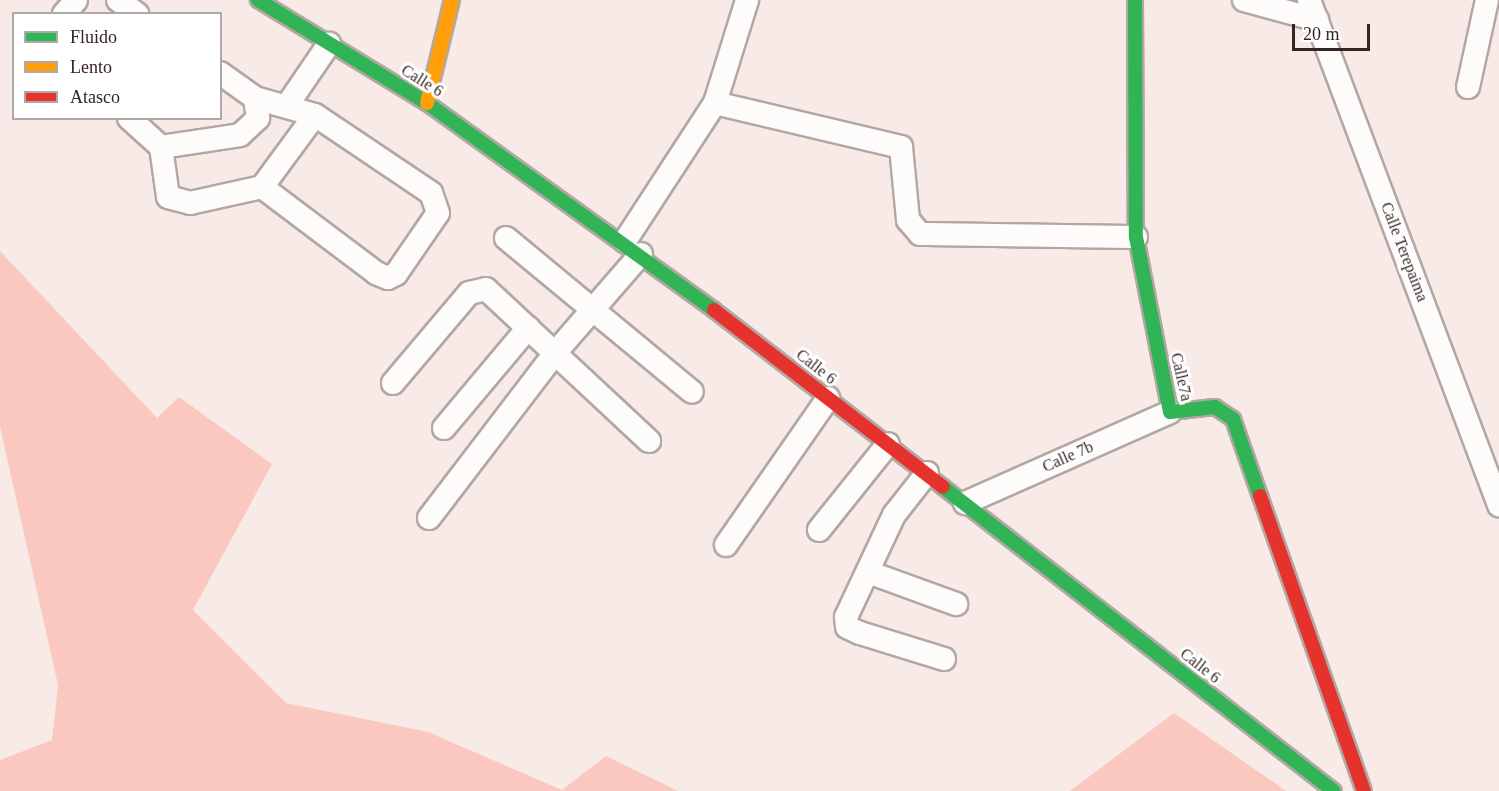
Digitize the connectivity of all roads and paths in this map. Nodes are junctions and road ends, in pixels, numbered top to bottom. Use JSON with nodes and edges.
{"nodes":[{"id":1,"x":76,"y":0,"type":"edge"},
{"id":2,"x":118,"y":0,"type":"edge"},
{"id":3,"x":258,"y":0,"type":"edge"},
{"id":4,"x":452,"y":0,"type":"edge"},
{"id":5,"x":747,"y":0,"type":"edge"},
{"id":6,"x":1135,"y":0,"type":"edge"},
{"id":7,"x":1244,"y":0,"type":"edge"},
{"id":8,"x":1487,"y":0,"type":"edge"},
{"id":9,"x":1313,"y":10,"type":"edge"},
{"id":10,"x":66,"y":12,"type":"edge"},
{"id":11,"x":134,"y":12,"type":"edge"},
{"id":12,"x":329,"y":44,"type":"junction"},
{"id":13,"x":222,"y":74,"type":"edge"},
{"id":14,"x":1468,"y":87,"type":"dead end"},
{"id":15,"x":255,"y":98,"type":"junction"},
{"id":16,"x":427,"y":103,"type":"junction"},
{"id":17,"x":715,"y":103,"type":"junction"},
{"id":18,"x":288,"y":104,"type":"junction"},
{"id":19,"x":315,"y":115,"type":"junction"},
{"id":20,"x":131,"y":120,"type":"edge"},
{"id":21,"x":161,"y":147,"type":"junction"},
{"id":22,"x":262,"y":187,"type":"junction"},
{"id":23,"x":1136,"y":237,"type":"junction"},
{"id":24,"x":506,"y":238,"type":"dead end"},
{"id":25,"x":633,"y":247,"type":"junction"},
{"id":26,"x":594,"y":311,"type":"junction"},
{"id":27,"x":528,"y":328,"type":"junction"},
{"id":28,"x":555,"y":353,"type":"junction"},
{"id":29,"x":393,"y":383,"type":"dead end"},
{"id":30,"x":692,"y":392,"type":"dead end"},
{"id":31,"x":828,"y":398,"type":"junction"},
{"id":32,"x":1170,"y":412,"type":"junction"},
{"id":33,"x":444,"y":428,"type":"dead end"},
{"id":34,"x":649,"y":441,"type":"dead end"},
{"id":35,"x":888,"y":444,"type":"junction"},
{"id":36,"x":927,"y":473,"type":"junction"},
{"id":37,"x":1498,"y":498,"type":"edge"},
{"id":38,"x":965,"y":503,"type":"junction"},
{"id":39,"x":429,"y":518,"type":"dead end"},
{"id":40,"x":819,"y":530,"type":"dead end"},
{"id":41,"x":726,"y":545,"type":"dead end"},
{"id":42,"x":868,"y":572,"type":"junction"},
{"id":43,"x":956,"y":604,"type":"dead end"},
{"id":44,"x":944,"y":659,"type":"dead end"},
{"id":45,"x":1334,"y":791,"type":"edge"},
{"id":46,"x":1364,"y":791,"type":"edge"}],
"edges":[{"from":1,"to":10,"type":"street"},
{"from":2,"to":11,"type":"street"},
{"from":3,"to":12,"type":"street","name":"Calle 6"},
{"from":4,"to":16,"type":"street"},
{"from":5,"to":17,"type":"street"},
{"from":6,"to":23,"type":"street","name":"Calle7a"},
{"from":7,"to":9,"type":"street"},
{"from":8,"to":14,"type":"street"},
{"from":9,"to":37,"type":"street","name":"Calle Terepaima"},
{"from":12,"to":16,"type":"street","name":"Calle 6"},
{"from":12,"to":18,"type":"street"},
{"from":13,"to":15,"type":"street"},
{"from":15,"to":18,"type":"street"},
{"from":15,"to":21,"type":"street"},
{"from":16,"to":25,"type":"street","name":"Calle 6"},
{"from":17,"to":23,"type":"street"},
{"from":17,"to":25,"type":"street"},
{"from":18,"to":19,"type":"street"},
{"from":19,"to":22,"type":"street"},
{"from":19,"to":22,"type":"street"},
{"from":20,"to":21,"type":"street"},
{"from":21,"to":22,"type":"street"},
{"from":23,"to":32,"type":"street","name":"Calle7a"},
{"from":24,"to":26,"type":"street"},
{"from":25,"to":26,"type":"street"},
{"from":25,"to":31,"type":"street","name":"Calle 6"},
{"from":26,"to":28,"type":"street"},
{"from":26,"to":30,"type":"street"},
{"from":27,"to":28,"type":"street"},
{"from":27,"to":29,"type":"street"},
{"from":27,"to":33,"type":"street"},
{"from":28,"to":34,"type":"street"},
{"from":28,"to":39,"type":"street"},
{"from":31,"to":35,"type":"street","name":"Calle 6"},
{"from":31,"to":41,"type":"street"},
{"from":32,"to":38,"type":"street","name":"Calle 7b"},
{"from":32,"to":46,"type":"street","name":"Calle7a"},
{"from":35,"to":36,"type":"street","name":"Calle 6"},
{"from":35,"to":40,"type":"street"},
{"from":36,"to":38,"type":"street","name":"Calle 6"},
{"from":36,"to":42,"type":"street"},
{"from":38,"to":45,"type":"street","name":"Calle 6"},
{"from":42,"to":43,"type":"street"},
{"from":42,"to":44,"type":"street"}]}
